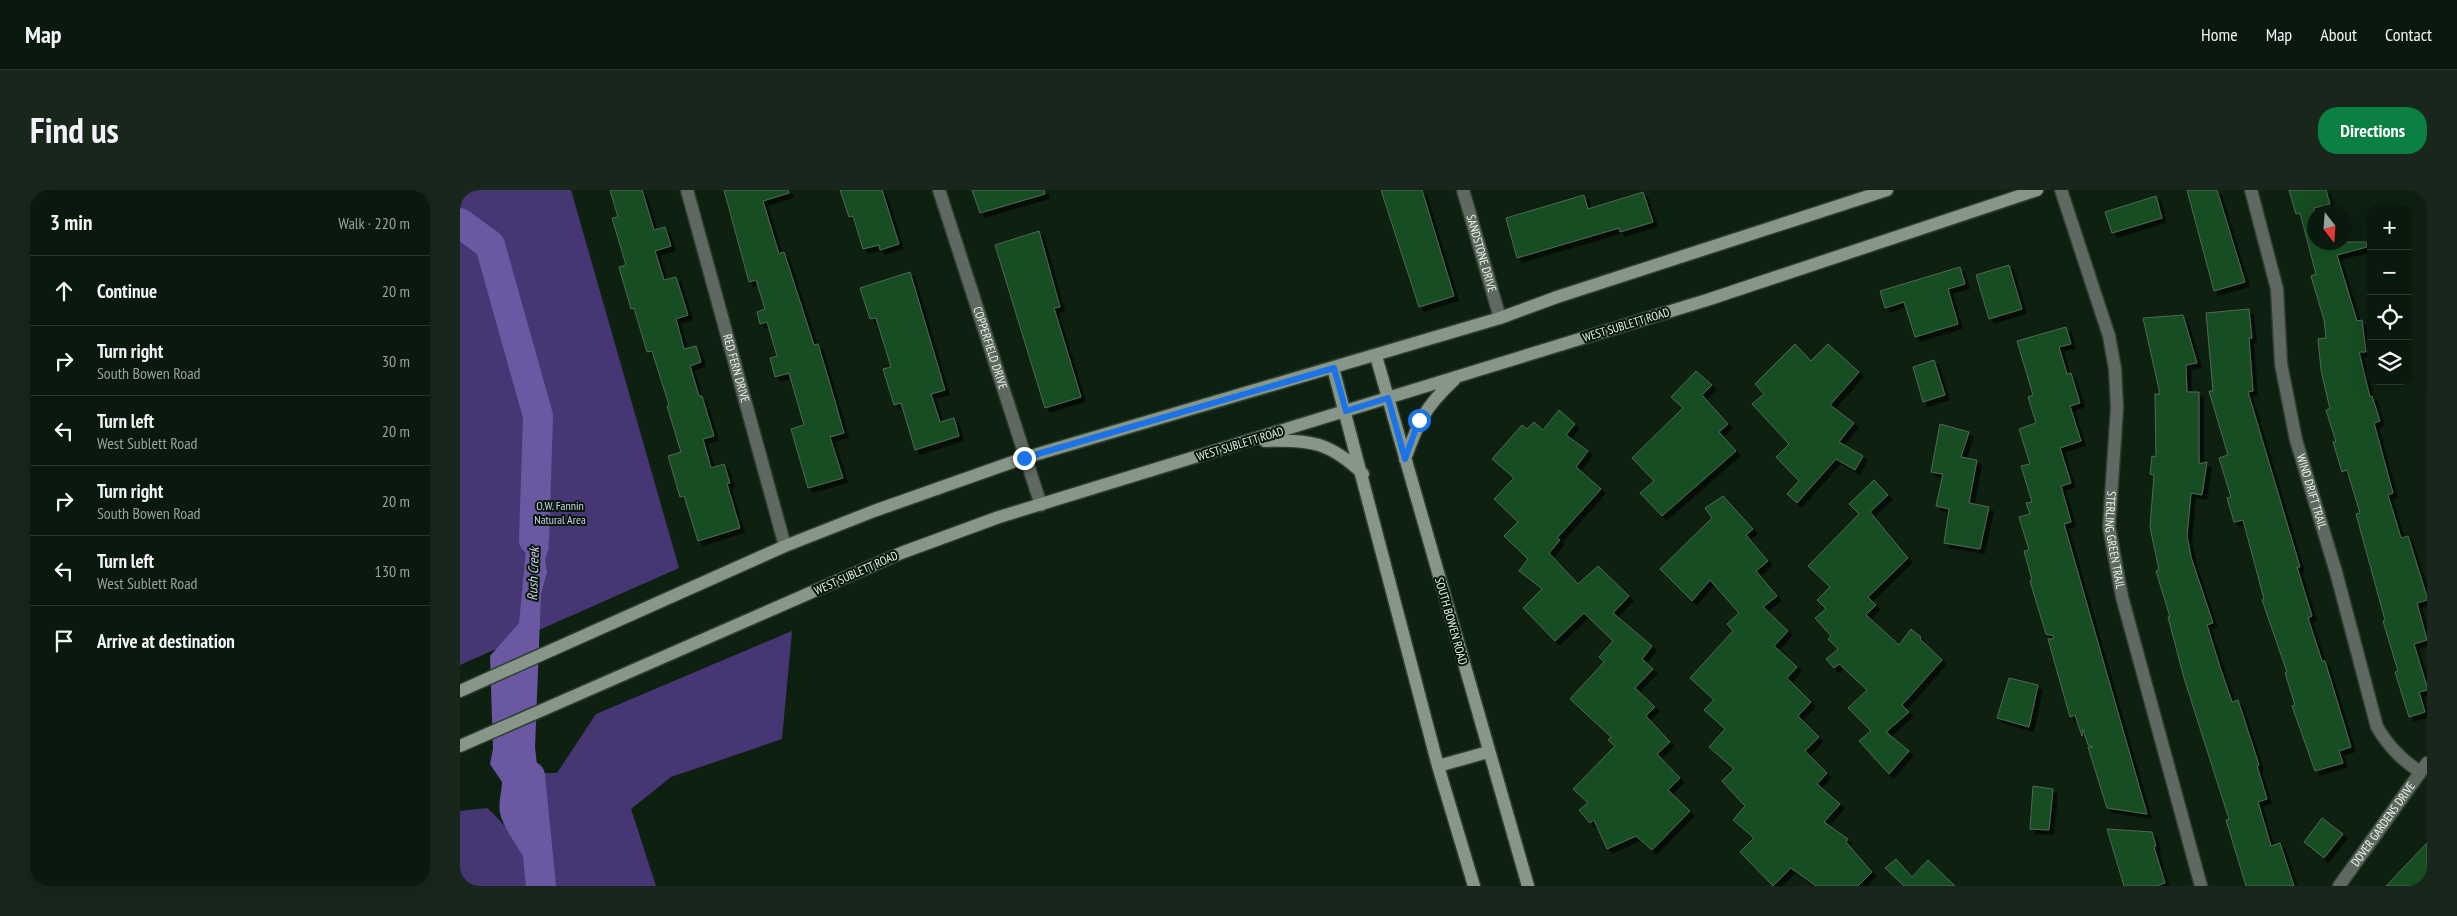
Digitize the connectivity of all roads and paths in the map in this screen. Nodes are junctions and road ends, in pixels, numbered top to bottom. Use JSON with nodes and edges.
{"nodes":[{"id":1,"x":688,"y":190,"type":"edge"},
{"id":2,"x":939,"y":190,"type":"edge"},
{"id":3,"x":1463,"y":190,"type":"edge"},
{"id":4,"x":1887,"y":190,"type":"edge"},
{"id":5,"x":2037,"y":190,"type":"edge"},
{"id":6,"x":2061,"y":190,"type":"edge"},
{"id":7,"x":2251,"y":190,"type":"edge"},
{"id":8,"x":1500,"y":318,"type":"junction"},
{"id":9,"x":1376,"y":356,"type":"junction"},
{"id":10,"x":1334,"y":368,"type":"junction"},
{"id":11,"x":1458,"y":377,"type":"junction"},
{"id":12,"x":1388,"y":398,"type":"junction"},
{"id":13,"x":1346,"y":411,"type":"junction"},
{"id":14,"x":1246,"y":442,"type":"junction"},
{"id":15,"x":1024,"y":458,"type":"junction"},
{"id":16,"x":1405,"y":459,"type":"junction"},
{"id":17,"x":1363,"y":474,"type":"junction"},
{"id":18,"x":1041,"y":505,"type":"junction"},
{"id":19,"x":785,"y":546,"type":"junction"},
{"id":20,"x":460,"y":691,"type":"edge"},
{"id":21,"x":460,"y":746,"type":"edge"},
{"id":22,"x":1488,"y":752,"type":"junction"},
{"id":23,"x":1438,"y":766,"type":"junction"},
{"id":24,"x":2424,"y":767,"type":"edge"},
{"id":25,"x":1474,"y":886,"type":"edge"},
{"id":26,"x":1528,"y":886,"type":"edge"},
{"id":27,"x":2201,"y":886,"type":"edge"},
{"id":28,"x":2339,"y":886,"type":"edge"}],
"edges":[{"from":1,"to":19,"type":"street","name":"RED FERN DRIVE"},
{"from":2,"to":15,"type":"street","name":"COPPERFIELD DRIVE"},
{"from":3,"to":8,"type":"street","name":"SANDSTONE DRIVE"},
{"from":4,"to":8,"type":"main road"},
{"from":5,"to":11,"type":"main road","name":"WEST SUBLETT ROAD"},
{"from":6,"to":27,"type":"street","name":"STERLING GREEN TRAIL"},
{"from":7,"to":24,"type":"street","name":"WIND DRIFT TRAIL"},
{"from":8,"to":9,"type":"main road"},
{"from":9,"to":10,"type":"main road"},
{"from":9,"to":12,"type":"main road","name":"SOUTH BOWEN ROAD"},
{"from":10,"to":13,"type":"main road"},
{"from":10,"to":15,"type":"main road"},
{"from":11,"to":12,"type":"main road","name":"WEST SUBLETT ROAD"},
{"from":11,"to":16,"type":"main road"},
{"from":12,"to":13,"type":"main road","name":"WEST SUBLETT ROAD"},
{"from":12,"to":16,"type":"main road","name":"SOUTH BOWEN ROAD"},
{"from":13,"to":14,"type":"main road","name":"WEST SUBLETT ROAD"},
{"from":13,"to":17,"type":"main road"},
{"from":14,"to":17,"type":"main road"},
{"from":14,"to":18,"type":"main road","name":"WEST SUBLETT ROAD"},
{"from":15,"to":18,"type":"street","name":"COPPERFIELD DRIVE"},
{"from":15,"to":19,"type":"main road"},
{"from":16,"to":22,"type":"main road","name":"SOUTH BOWEN ROAD"},
{"from":17,"to":23,"type":"main road"},
{"from":18,"to":21,"type":"main road","name":"WEST SUBLETT ROAD"},
{"from":19,"to":20,"type":"main road"},
{"from":22,"to":23,"type":"main road"},
{"from":22,"to":26,"type":"main road","name":"SOUTH BOWEN ROAD"},
{"from":23,"to":25,"type":"main road"},
{"from":24,"to":28,"type":"street","name":"DOVER GARDENS DRIVE"}]}
